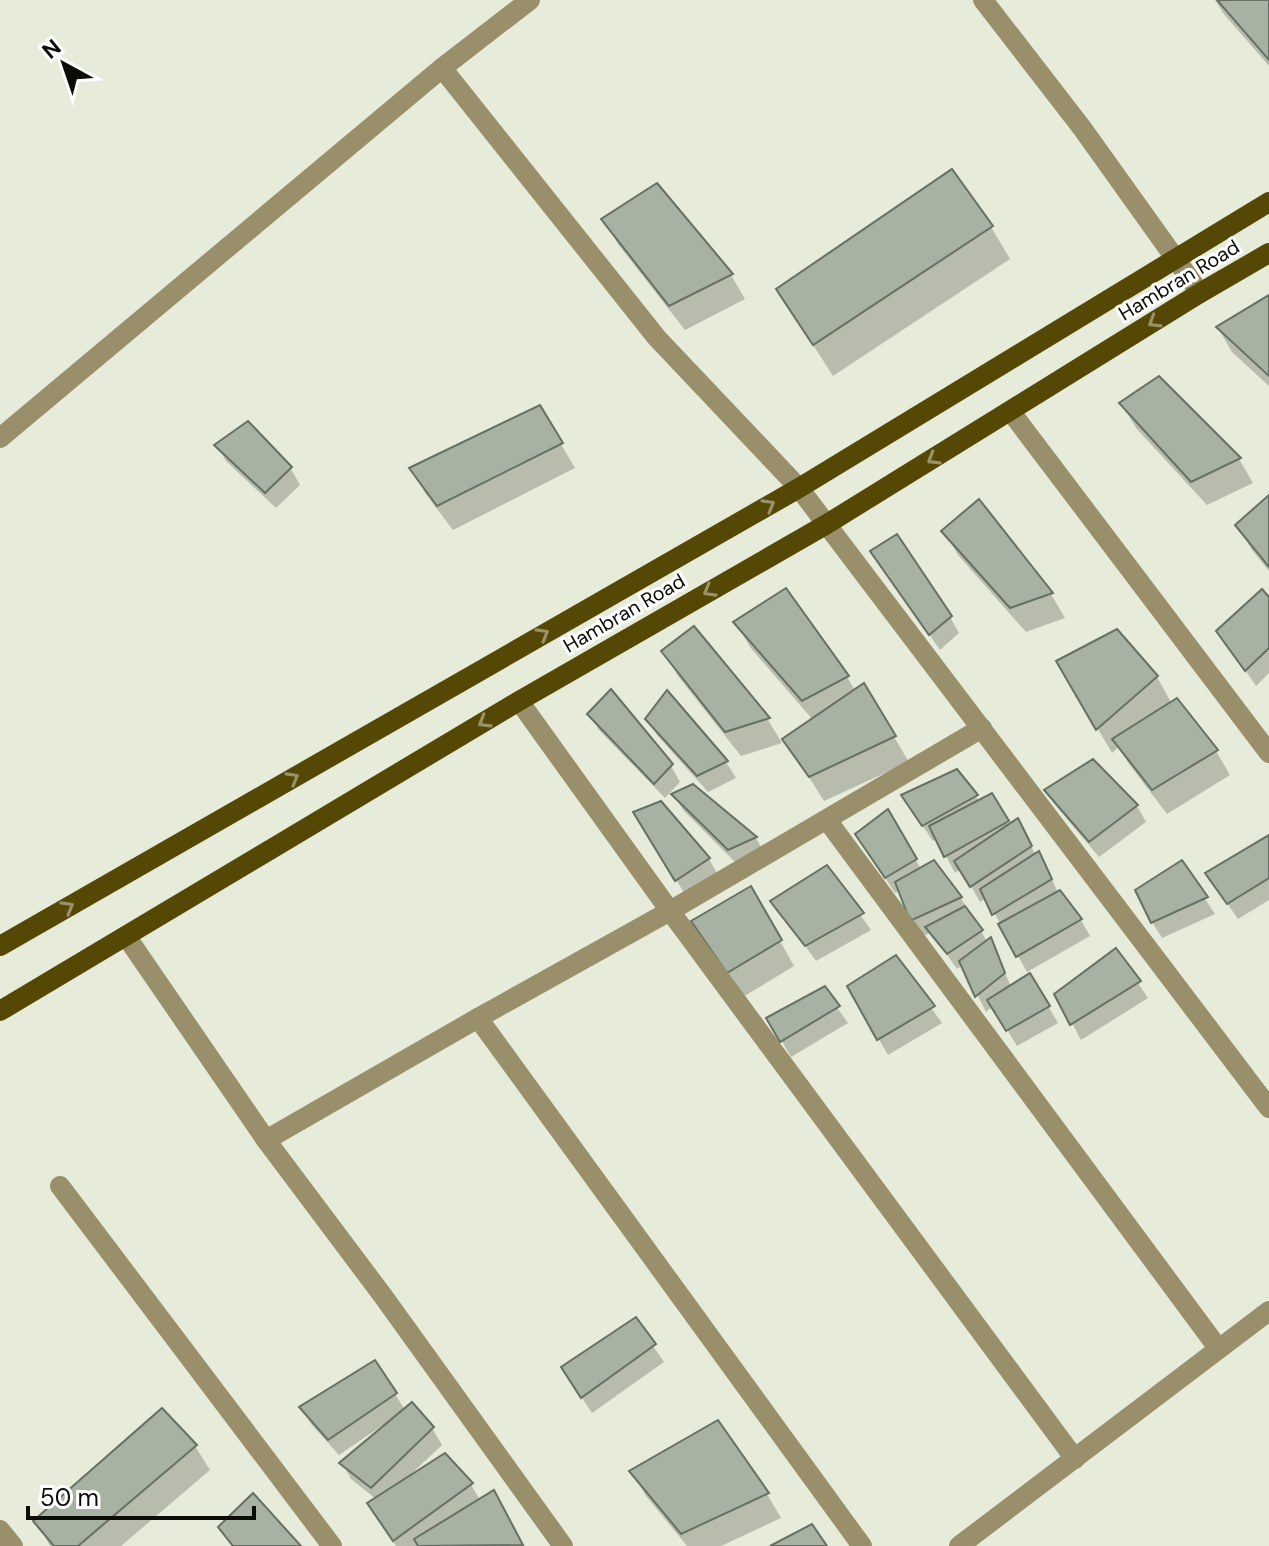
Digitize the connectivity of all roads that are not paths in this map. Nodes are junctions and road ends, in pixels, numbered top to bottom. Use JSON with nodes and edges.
{"nodes":[{"id":1,"x":530,"y":0,"type":"edge"},
{"id":2,"x":983,"y":0,"type":"edge"},
{"id":3,"x":442,"y":68,"type":"junction"},
{"id":4,"x":1269,"y":202,"type":"edge"},
{"id":5,"x":1269,"y":253,"type":"edge"},
{"id":6,"x":1177,"y":258,"type":"junction"},
{"id":7,"x":1200,"y":293,"type":"junction"},
{"id":8,"x":1011,"y":412,"type":"junction"},
{"id":9,"x":0,"y":438,"type":"edge"},
{"id":10,"x":799,"y":488,"type":"junction"},
{"id":11,"x":827,"y":524,"type":"junction"},
{"id":12,"x":519,"y":701,"type":"junction"},
{"id":13,"x":982,"y":728,"type":"junction"},
{"id":14,"x":1269,"y":753,"type":"edge"},
{"id":15,"x":827,"y":820,"type":"junction"},
{"id":16,"x":670,"y":911,"type":"junction"},
{"id":17,"x":126,"y":936,"type":"junction"},
{"id":18,"x":0,"y":946,"type":"edge"},
{"id":19,"x":0,"y":1011,"type":"edge"},
{"id":20,"x":478,"y":1018,"type":"junction"},
{"id":21,"x":1269,"y":1108,"type":"edge"},
{"id":22,"x":266,"y":1140,"type":"junction"},
{"id":23,"x":60,"y":1186,"type":"dead end"},
{"id":24,"x":1269,"y":1311,"type":"edge"},
{"id":25,"x":1218,"y":1348,"type":"junction"},
{"id":26,"x":1075,"y":1459,"type":"junction"},
{"id":27,"x":0,"y":1530,"type":"edge"},
{"id":28,"x":13,"y":1546,"type":"edge"},
{"id":29,"x":332,"y":1546,"type":"edge"},
{"id":30,"x":563,"y":1546,"type":"edge"},
{"id":31,"x":862,"y":1546,"type":"edge"},
{"id":32,"x":959,"y":1546,"type":"edge"}],
"edges":[{"from":1,"to":3,"type":"street"},
{"from":2,"to":6,"type":"street"},
{"from":3,"to":9,"type":"street"},
{"from":3,"to":10,"type":"street"},
{"from":4,"to":6,"type":"main road","name":"Hambran Road"},
{"from":5,"to":7,"type":"main road","name":"Hambran Road"},
{"from":6,"to":7,"type":"street"},
{"from":6,"to":10,"type":"main road","name":"Hambran Road"},
{"from":7,"to":8,"type":"main road","name":"Hambran Road","one_way":true},
{"from":8,"to":11,"type":"main road","name":"Hambran Road","one_way":true},
{"from":8,"to":14,"type":"street"},
{"from":10,"to":11,"type":"street"},
{"from":18,"to":10,"type":"main road","name":"Hambran Road","one_way":true},
{"from":11,"to":12,"type":"main road","name":"Hambran Road","one_way":true},
{"from":11,"to":13,"type":"street"},
{"from":12,"to":16,"type":"street"},
{"from":12,"to":17,"type":"main road","name":"Hambran Road","one_way":true},
{"from":13,"to":15,"type":"street"},
{"from":13,"to":21,"type":"street"},
{"from":15,"to":16,"type":"street"},
{"from":15,"to":25,"type":"street"},
{"from":16,"to":20,"type":"street"},
{"from":16,"to":26,"type":"street"},
{"from":17,"to":19,"type":"main road","name":"Hambran Road"},
{"from":17,"to":22,"type":"street"},
{"from":20,"to":22,"type":"street"},
{"from":20,"to":31,"type":"street"},
{"from":22,"to":30,"type":"street"},
{"from":23,"to":29,"type":"street"},
{"from":24,"to":25,"type":"street"},
{"from":25,"to":26,"type":"street"},
{"from":26,"to":32,"type":"street"},
{"from":27,"to":28,"type":"street"}]}
